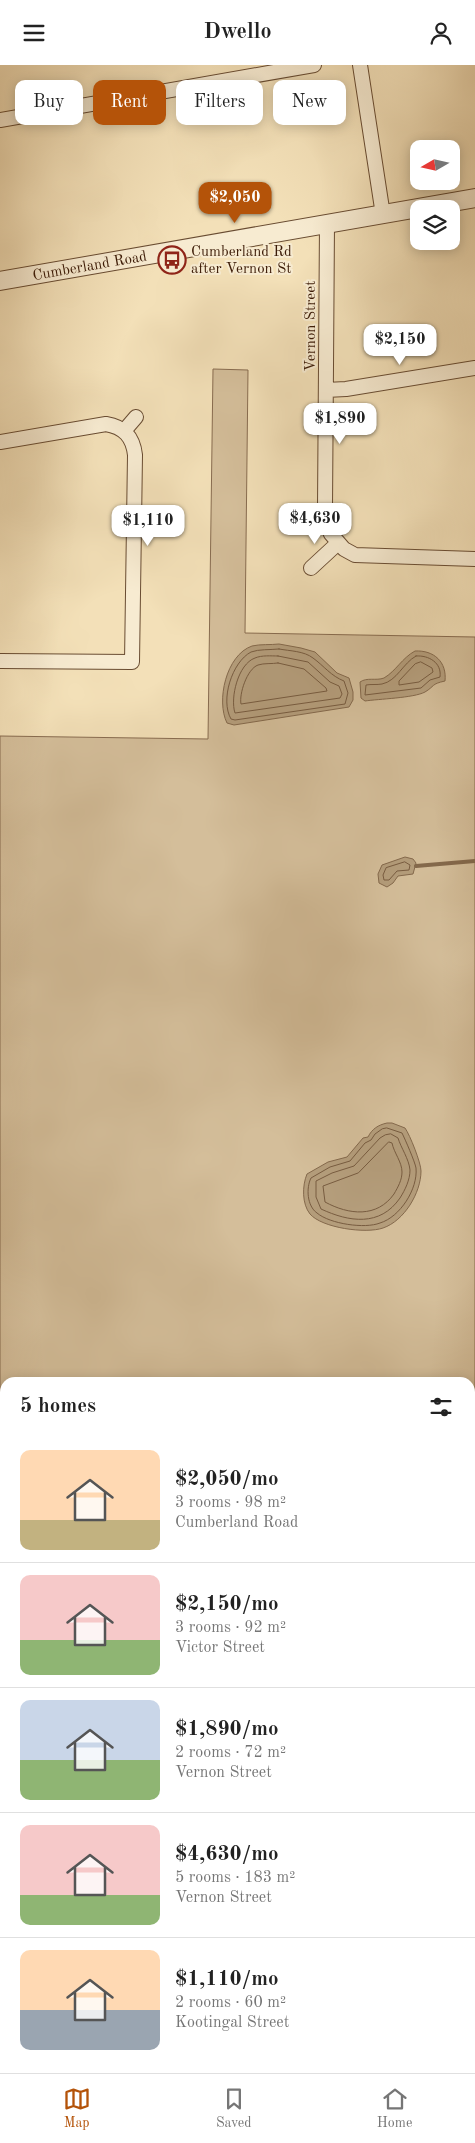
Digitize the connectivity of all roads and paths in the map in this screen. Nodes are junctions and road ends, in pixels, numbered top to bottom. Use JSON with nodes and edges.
{"nodes":[{"id":1,"x":314,"y":65,"type":"edge"},
{"id":2,"x":360,"y":65,"type":"edge"},
{"id":3,"x":0,"y":120,"type":"edge"},
{"id":4,"x":475,"y":198,"type":"edge"},
{"id":5,"x":383,"y":215,"type":"junction"},
{"id":6,"x":327,"y":225,"type":"junction"},
{"id":7,"x":0,"y":281,"type":"edge"},
{"id":8,"x":475,"y":368,"type":"edge"},
{"id":9,"x":326,"y":390,"type":"junction"},
{"id":10,"x":136,"y":417,"type":"dead end"},
{"id":11,"x":124,"y":431,"type":"junction"},
{"id":12,"x":0,"y":442,"type":"edge"},
{"id":13,"x":338,"y":543,"type":"junction"},
{"id":14,"x":475,"y":559,"type":"edge"},
{"id":15,"x":311,"y":569,"type":"dead end"},
{"id":16,"x":0,"y":661,"type":"edge"}],
"edges":[{"from":1,"to":3,"type":"street"},
{"from":2,"to":5,"type":"street"},
{"from":4,"to":5,"type":"street","name":"Cumberland Road"},
{"from":5,"to":6,"type":"street","name":"Cumberland Road"},
{"from":6,"to":7,"type":"street","name":"Cumberland Road"},
{"from":6,"to":9,"type":"street","name":"Vernon Street"},
{"from":8,"to":9,"type":"street"},
{"from":9,"to":13,"type":"street","name":"Vernon Street"},
{"from":10,"to":11,"type":"street"},
{"from":11,"to":12,"type":"street"},
{"from":11,"to":16,"type":"street"},
{"from":13,"to":14,"type":"street"},
{"from":13,"to":15,"type":"street"}]}
